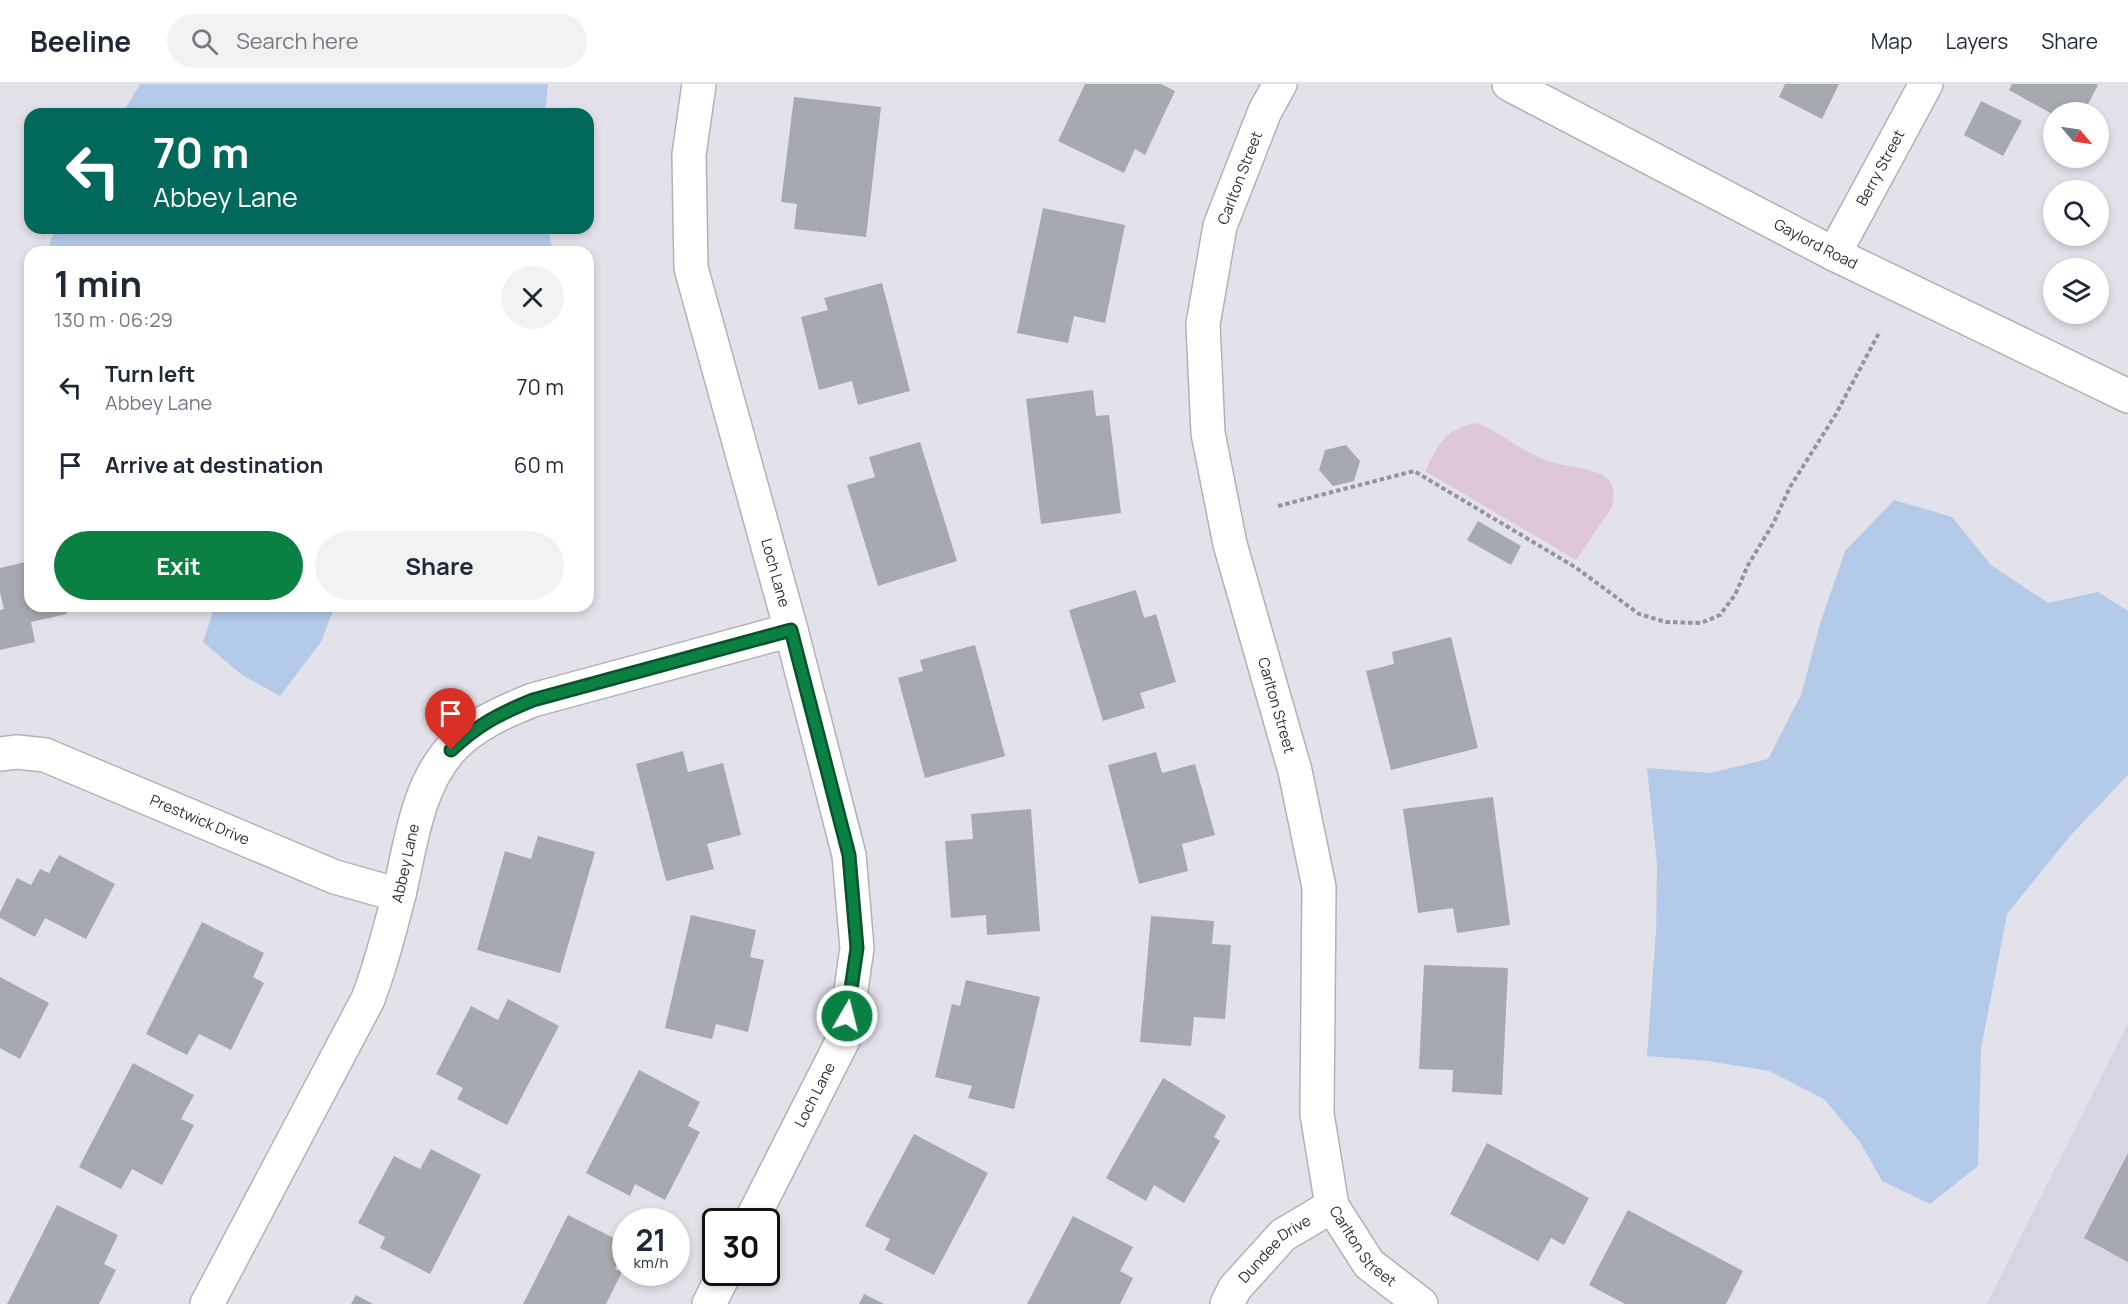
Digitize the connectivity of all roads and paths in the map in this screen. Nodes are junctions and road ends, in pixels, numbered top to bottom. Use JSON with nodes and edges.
{"nodes":[{"id":1,"x":699,"y":84,"type":"edge"},
{"id":2,"x":1281,"y":84,"type":"edge"},
{"id":3,"x":1509,"y":84,"type":"edge"},
{"id":4,"x":1926,"y":84,"type":"edge"},
{"id":5,"x":1834,"y":254,"type":"junction"},
{"id":6,"x":1880,"y":331,"type":"dead end"},
{"id":7,"x":2128,"y":396,"type":"edge"},
{"id":8,"x":1278,"y":506,"type":"dead end"},
{"id":9,"x":791,"y":630,"type":"junction"},
{"id":10,"x":0,"y":754,"type":"edge"},
{"id":11,"x":399,"y":895,"type":"junction"},
{"id":12,"x":1332,"y":1206,"type":"junction"},
{"id":13,"x":758,"y":1208,"type":"edge"},
{"id":14,"x":718,"y":1286,"type":"edge"},
{"id":15,"x":207,"y":1304,"type":"edge"},
{"id":16,"x":709,"y":1304,"type":"edge"},
{"id":17,"x":1227,"y":1304,"type":"edge"},
{"id":18,"x":1422,"y":1304,"type":"edge"}],
"edges":[{"from":1,"to":9,"type":"street","name":"Loch Lane"},
{"from":2,"to":12,"type":"street","name":"Carlton Street"},
{"from":3,"to":5,"type":"street","name":"Gaylord Road"},
{"from":4,"to":5,"type":"street","name":"Berry Street"},
{"from":5,"to":7,"type":"street","name":"Gaylord Road"},
{"from":6,"to":8,"type":"path"},
{"from":9,"to":11,"type":"street","name":"Abbey Lane"},
{"from":9,"to":13,"type":"street","name":"Loch Lane"},
{"from":10,"to":11,"type":"street","name":"Prestwick Drive"},
{"from":11,"to":15,"type":"street","name":"Abbey Lane"},
{"from":12,"to":17,"type":"street","name":"Dundee Drive"},
{"from":12,"to":18,"type":"street","name":"Carlton Street"},
{"from":14,"to":16,"type":"street"}]}
